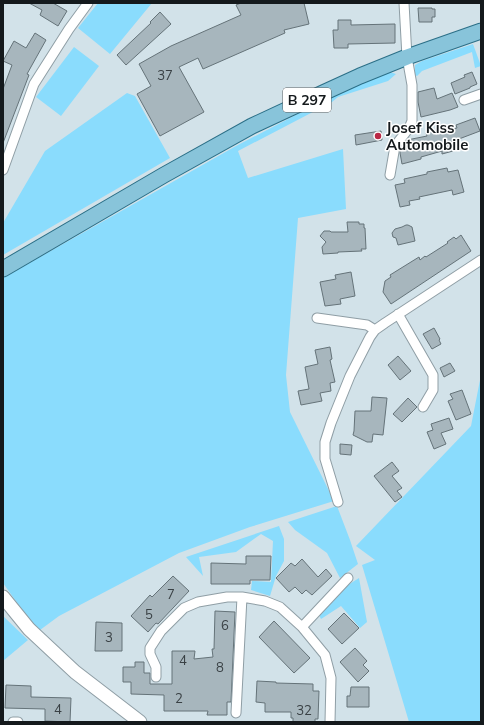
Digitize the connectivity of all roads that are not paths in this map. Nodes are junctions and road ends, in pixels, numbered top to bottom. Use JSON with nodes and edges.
{"nodes":[{"id":1,"x":88,"y":3,"type":"edge"},
{"id":2,"x":404,"y":3,"type":"edge"},
{"id":3,"x":481,"y":30,"type":"edge"},
{"id":4,"x":407,"y":57,"type":"junction"},
{"id":5,"x":481,"y":94,"type":"edge"},
{"id":6,"x":464,"y":100,"type":"dead end"},
{"id":7,"x":3,"y":170,"type":"edge"},
{"id":8,"x":390,"y":175,"type":"dead end"},
{"id":9,"x":481,"y":260,"type":"edge"},
{"id":10,"x":3,"y":269,"type":"edge"},
{"id":11,"x":398,"y":314,"type":"junction"},
{"id":12,"x":317,"y":318,"type":"dead end"},
{"id":13,"x":375,"y":330,"type":"junction"},
{"id":14,"x":423,"y":407,"type":"dead end"},
{"id":15,"x":338,"y":502,"type":"dead end"},
{"id":16,"x":348,"y":578,"type":"dead end"},
{"id":17,"x":242,"y":597,"type":"junction"},
{"id":18,"x":3,"y":598,"type":"edge"},
{"id":19,"x":302,"y":627,"type":"junction"},
{"id":20,"x":156,"y":677,"type":"dead end"},
{"id":21,"x":236,"y":713,"type":"dead end"},
{"id":22,"x":13,"y":722,"type":"edge"},
{"id":23,"x":18,"y":722,"type":"edge"},
{"id":24,"x":140,"y":722,"type":"edge"},
{"id":25,"x":330,"y":722,"type":"edge"}],
"edges":[{"from":1,"to":7,"type":"street"},
{"from":2,"to":4,"type":"street"},
{"from":3,"to":4,"type":"main road","number":"B 297"},
{"from":4,"to":8,"type":"street"},
{"from":4,"to":10,"type":"main road","number":"B 297"},
{"from":5,"to":6,"type":"street"},
{"from":9,"to":11,"type":"street"},
{"from":11,"to":13,"type":"street"},
{"from":11,"to":14,"type":"street"},
{"from":12,"to":13,"type":"street"},
{"from":13,"to":15,"type":"street"},
{"from":16,"to":19,"type":"street"},
{"from":17,"to":19,"type":"street"},
{"from":17,"to":20,"type":"street"},
{"from":17,"to":21,"type":"street"},
{"from":18,"to":24,"type":"street"},
{"from":19,"to":25,"type":"street"},
{"from":22,"to":23,"type":"street"}]}
